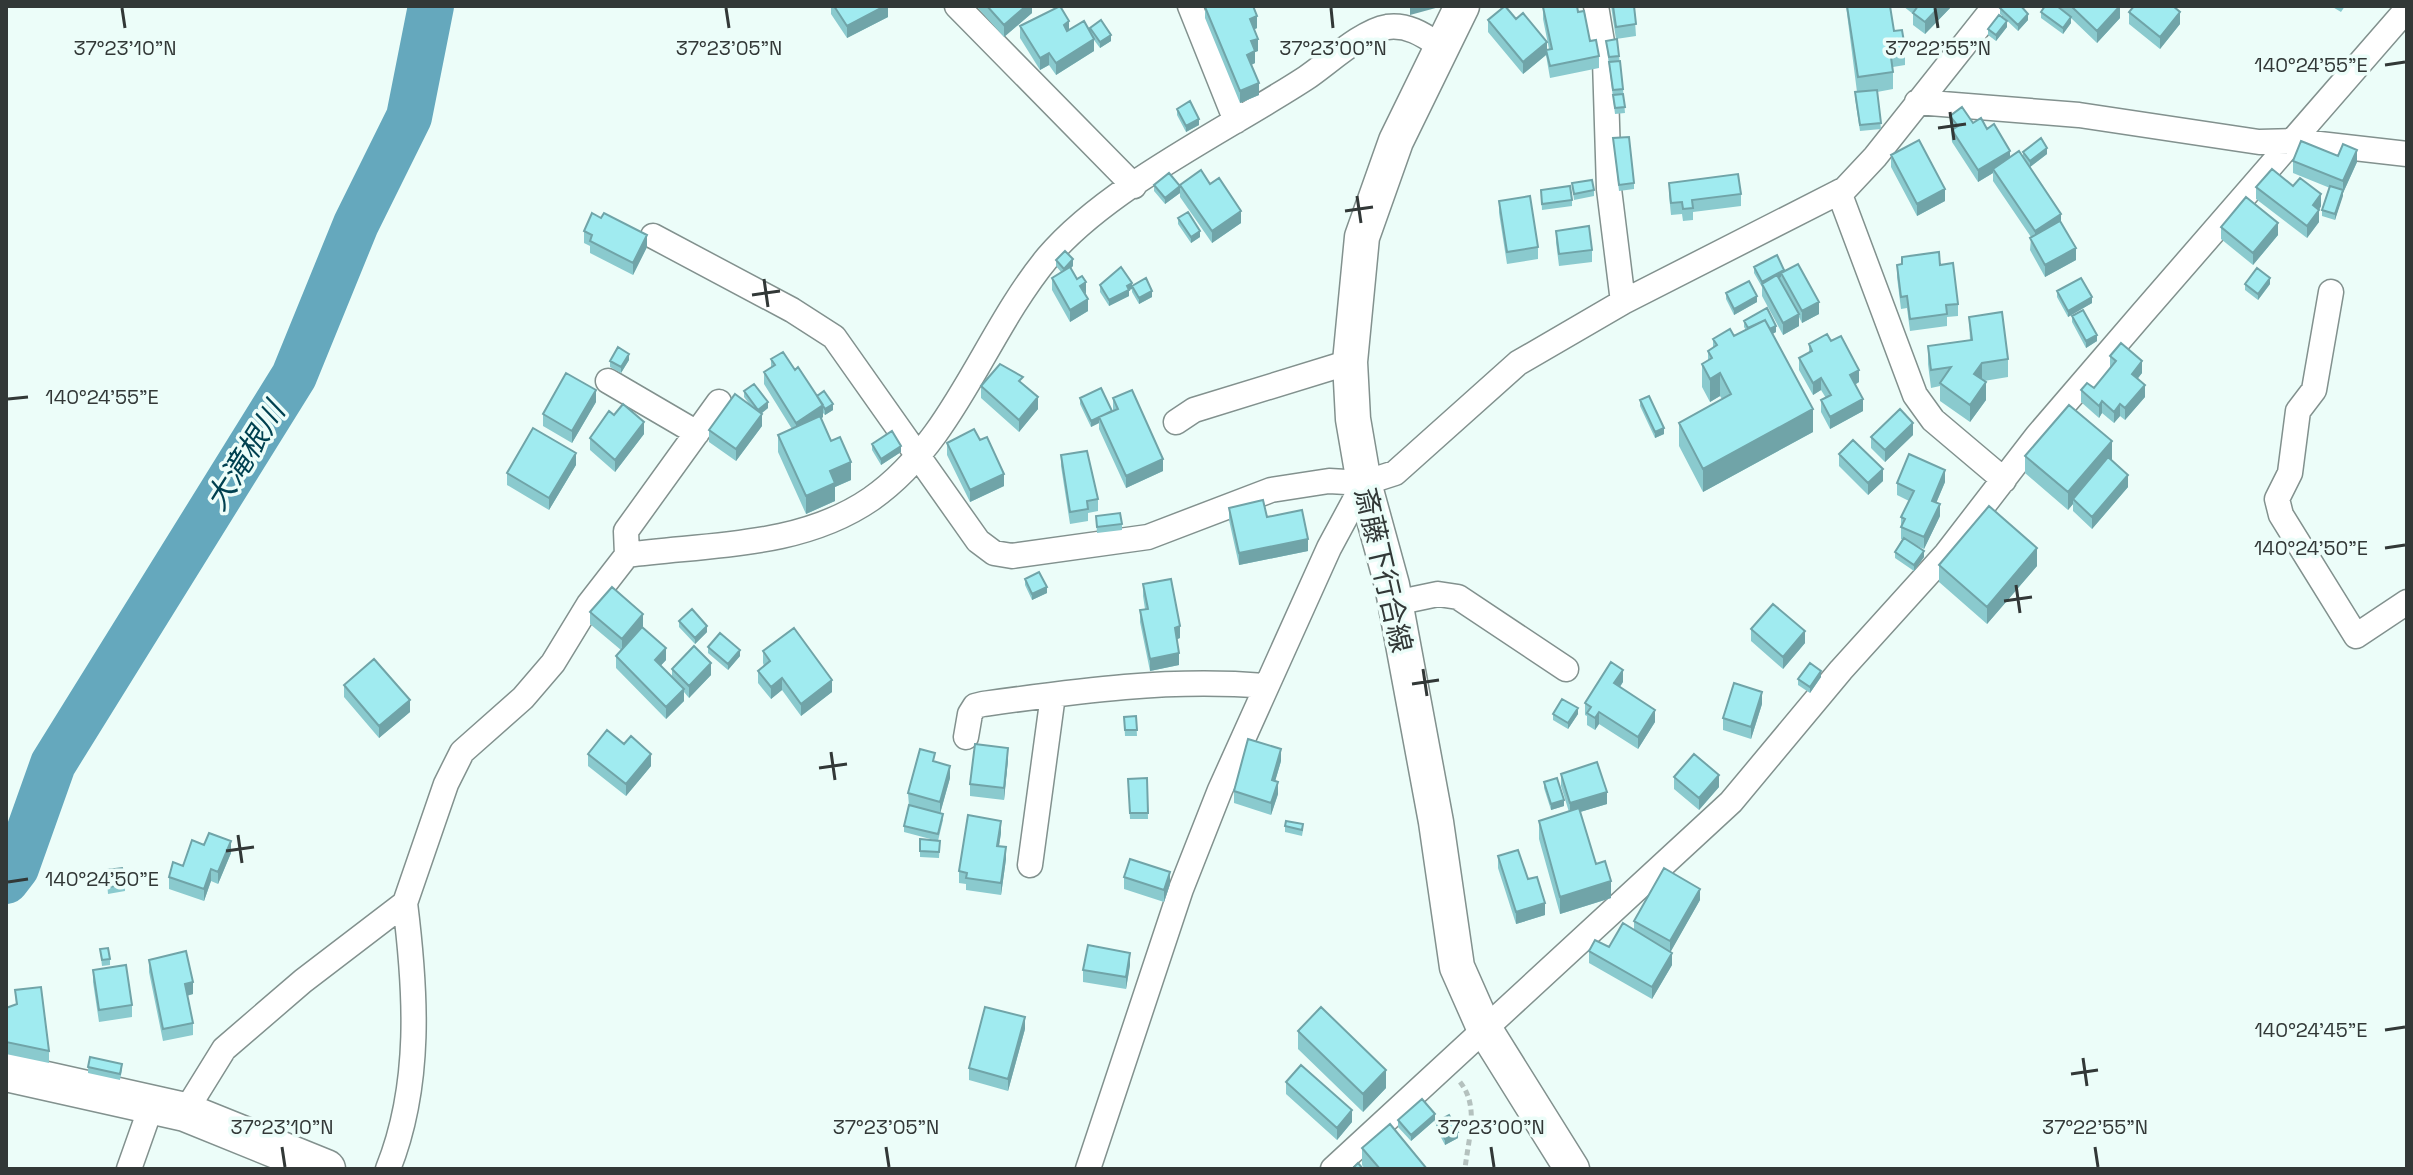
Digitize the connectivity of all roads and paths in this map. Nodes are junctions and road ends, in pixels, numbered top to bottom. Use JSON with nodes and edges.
{"nodes":[{"id":1,"x":957,"y":6,"type":"edge"},
{"id":2,"x":1190,"y":6,"type":"edge"},
{"id":3,"x":1462,"y":6,"type":"edge"},
{"id":4,"x":1596,"y":6,"type":"edge"},
{"id":5,"x":1995,"y":6,"type":"edge"},
{"id":6,"x":2407,"y":9,"type":"edge"},
{"id":7,"x":1442,"y":47,"type":"junction"},
{"id":8,"x":1917,"y":102,"type":"junction"},
{"id":9,"x":1236,"y":121,"type":"junction"},
{"id":10,"x":2293,"y":141,"type":"junction"},
{"id":11,"x":2407,"y":154,"type":"edge"},
{"id":12,"x":1134,"y":186,"type":"junction"},
{"id":13,"x":1839,"y":192,"type":"junction"},
{"id":14,"x":653,"y":236,"type":"dead end"},
{"id":15,"x":2331,"y":292,"type":"dead end"},
{"id":16,"x":1623,"y":302,"type":"junction"},
{"id":17,"x":1350,"y":362,"type":"junction"},
{"id":18,"x":608,"y":381,"type":"dead end"},
{"id":19,"x":719,"y":402,"type":"dead end"},
{"id":20,"x":1176,"y":422,"type":"dead end"},
{"id":21,"x":697,"y":433,"type":"junction"},
{"id":22,"x":918,"y":458,"type":"junction"},
{"id":23,"x":2004,"y":480,"type":"junction"},
{"id":24,"x":1364,"y":483,"type":"junction"},
{"id":25,"x":627,"y":555,"type":"junction"},
{"id":26,"x":2407,"y":602,"type":"edge"},
{"id":27,"x":1395,"y":603,"type":"junction"},
{"id":28,"x":1566,"y":669,"type":"dead end"},
{"id":29,"x":1264,"y":686,"type":"junction"},
{"id":30,"x":1053,"y":695,"type":"junction"},
{"id":31,"x":966,"y":737,"type":"dead end"},
{"id":32,"x":1030,"y":865,"type":"dead end"},
{"id":33,"x":405,"y":903,"type":"junction"},
{"id":34,"x":1484,"y":1028,"type":"junction"},
{"id":35,"x":1443,"y":1067,"type":"junction"},
{"id":36,"x":6,"y":1072,"type":"edge"},
{"id":37,"x":168,"y":1108,"type":"junction"},
{"id":38,"x":129,"y":1169,"type":"edge"},
{"id":39,"x":326,"y":1169,"type":"edge"},
{"id":40,"x":388,"y":1169,"type":"edge"},
{"id":41,"x":1088,"y":1169,"type":"edge"},
{"id":42,"x":1333,"y":1169,"type":"edge"},
{"id":43,"x":1465,"y":1169,"type":"edge"},
{"id":44,"x":1572,"y":1169,"type":"edge"}],
"edges":[{"from":1,"to":12,"type":"street"},
{"from":2,"to":9,"type":"street"},
{"from":3,"to":7,"type":"main road","name":"斎藤下行合線"},
{"from":4,"to":16,"type":"street"},
{"from":5,"to":8,"type":"street"},
{"from":6,"to":10,"type":"street"},
{"from":7,"to":9,"type":"street"},
{"from":7,"to":17,"type":"main road","name":"斎藤下行合線"},
{"from":8,"to":10,"type":"street"},
{"from":8,"to":13,"type":"street"},
{"from":9,"to":12,"type":"street"},
{"from":10,"to":11,"type":"street"},
{"from":10,"to":23,"type":"street"},
{"from":12,"to":22,"type":"street"},
{"from":13,"to":16,"type":"street"},
{"from":13,"to":23,"type":"street"},
{"from":14,"to":22,"type":"street"},
{"from":15,"to":26,"type":"street"},
{"from":16,"to":24,"type":"street"},
{"from":17,"to":20,"type":"street"},
{"from":17,"to":24,"type":"main road","name":"斎藤下行合線"},
{"from":18,"to":21,"type":"street"},
{"from":19,"to":21,"type":"street"},
{"from":21,"to":25,"type":"street"},
{"from":22,"to":24,"type":"street"},
{"from":22,"to":25,"type":"street"},
{"from":23,"to":34,"type":"street"},
{"from":24,"to":27,"type":"main road","name":"斎藤下行合線"},
{"from":24,"to":29,"type":"street"},
{"from":25,"to":33,"type":"street"},
{"from":27,"to":28,"type":"street"},
{"from":27,"to":34,"type":"main road","name":"斎藤下行合線"},
{"from":29,"to":30,"type":"street"},
{"from":29,"to":41,"type":"street"},
{"from":30,"to":31,"type":"street"},
{"from":30,"to":32,"type":"street"},
{"from":33,"to":37,"type":"street"},
{"from":33,"to":40,"type":"street"},
{"from":34,"to":35,"type":"street"},
{"from":34,"to":44,"type":"main road","name":"斎藤下行合線"},
{"from":35,"to":42,"type":"street"},
{"from":35,"to":43,"type":"path"},
{"from":36,"to":37,"type":"main road"},
{"from":37,"to":38,"type":"street"},
{"from":37,"to":39,"type":"main road"}]}
